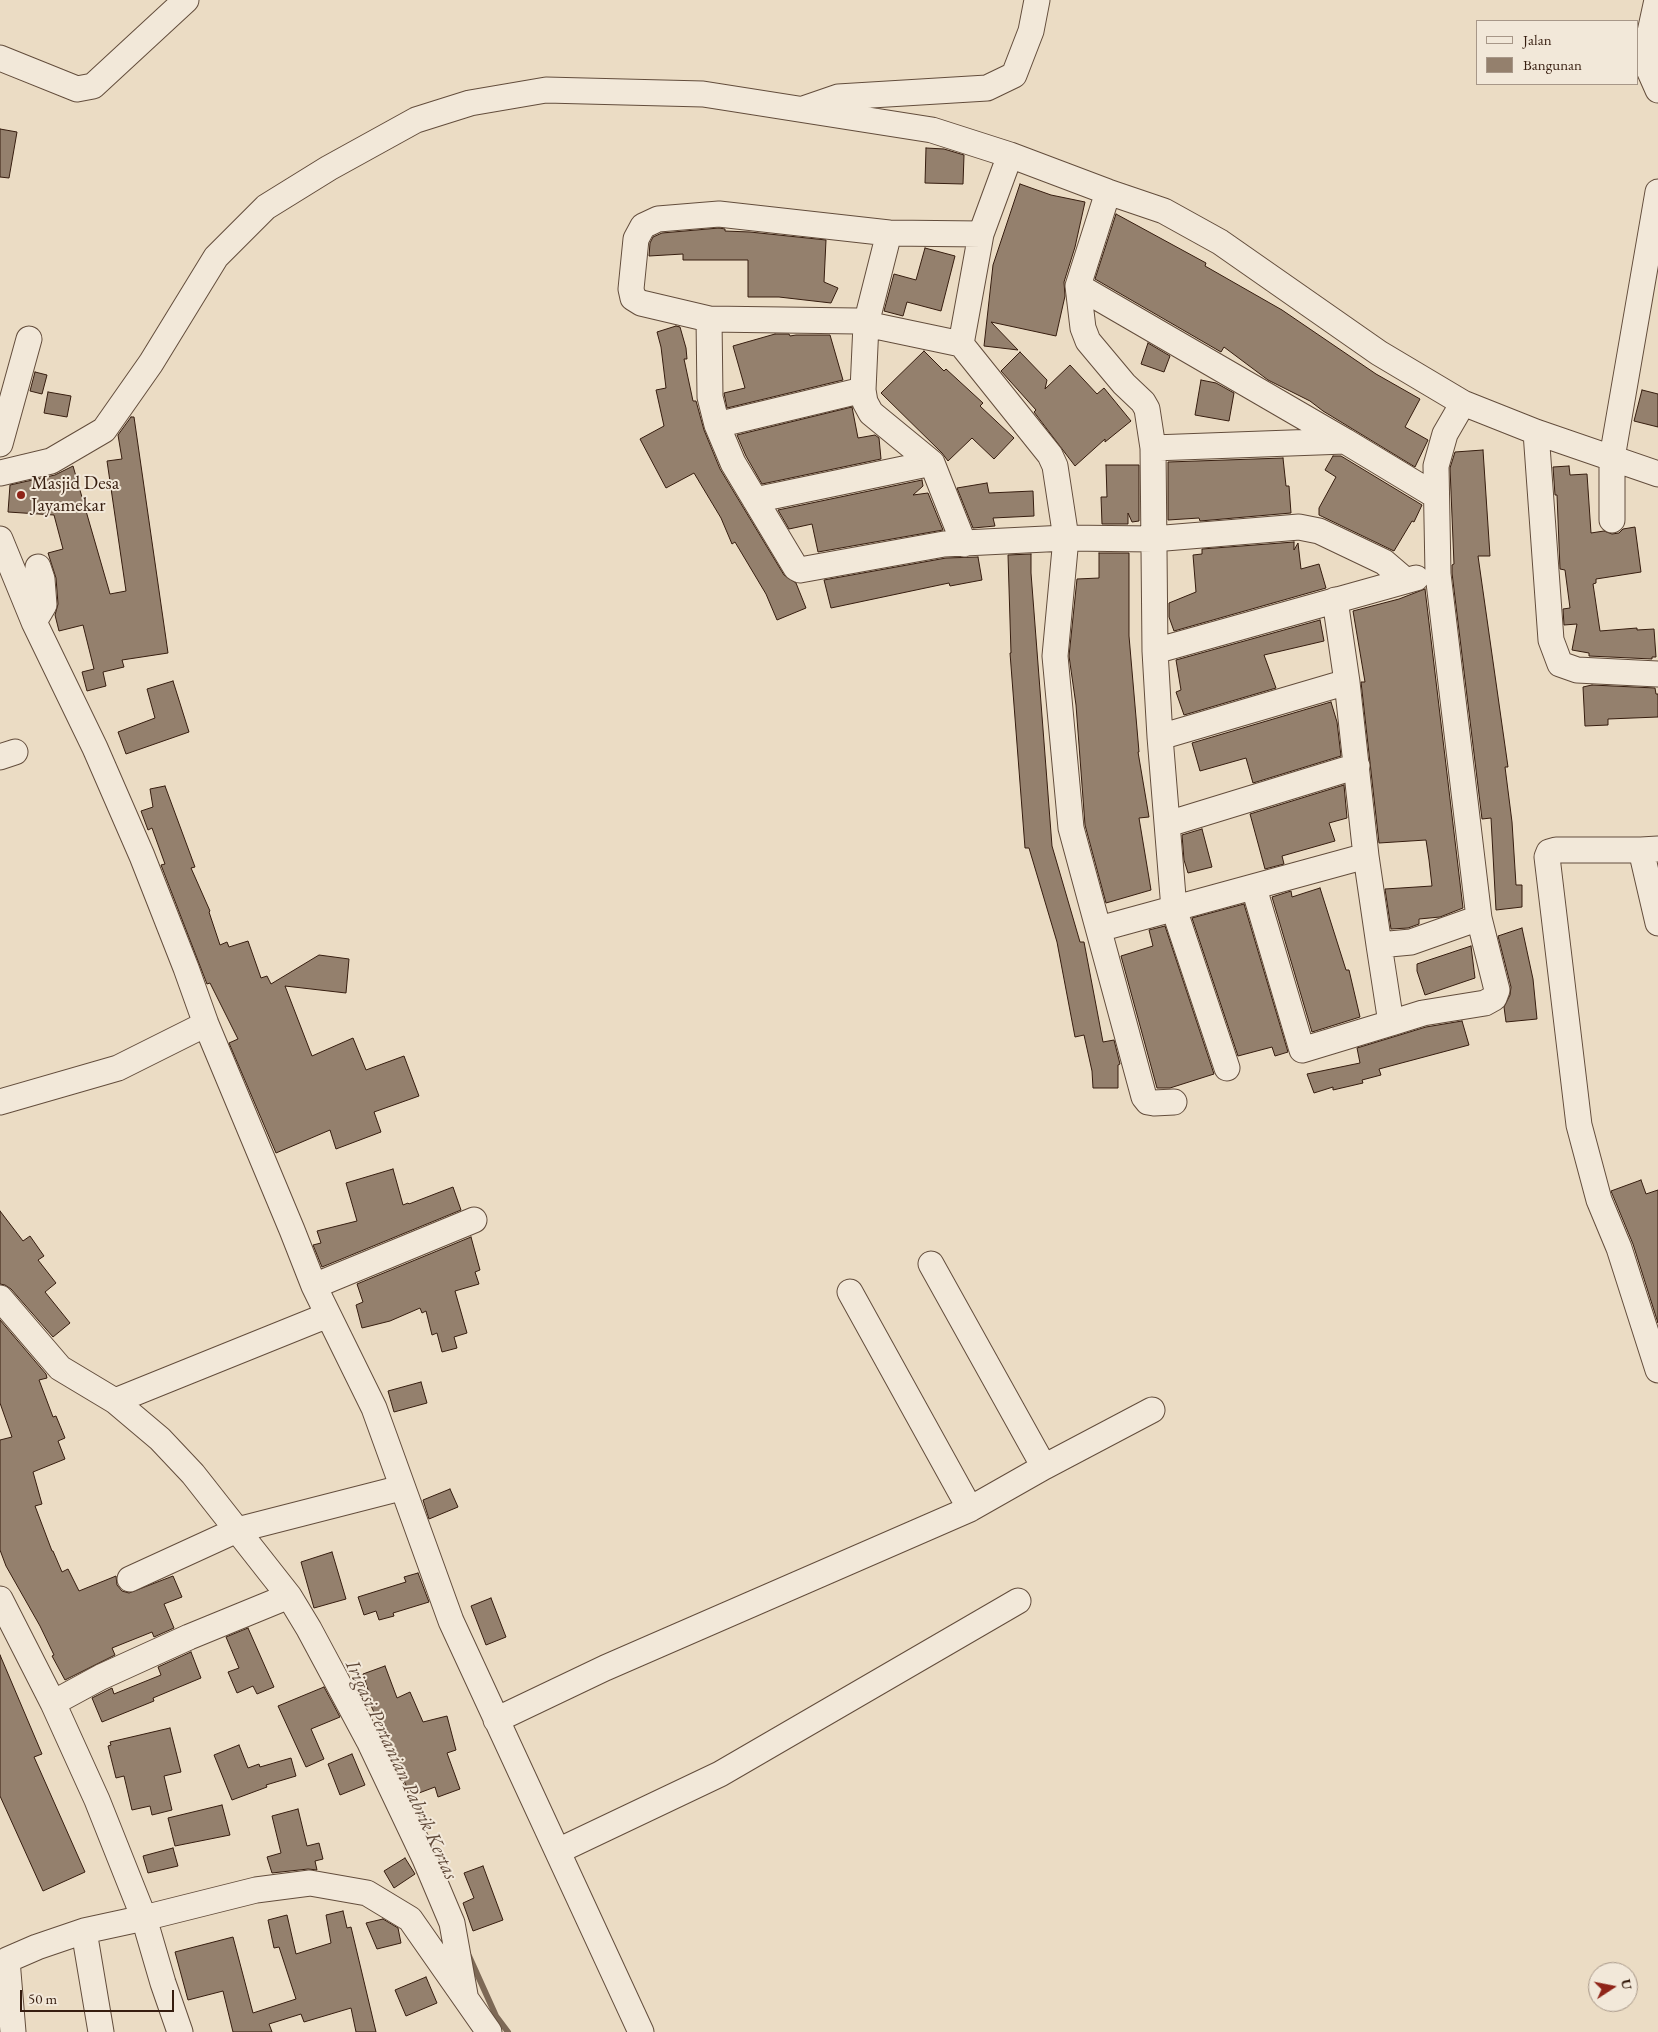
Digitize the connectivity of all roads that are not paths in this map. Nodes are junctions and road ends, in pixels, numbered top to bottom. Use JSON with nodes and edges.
{"nodes":[{"id":1,"x":186,"y":0,"type":"edge"},
{"id":2,"x":1037,"y":0,"type":"edge"},
{"id":3,"x":1657,"y":0,"type":"edge"},
{"id":4,"x":1655,"y":25,"type":"edge"},
{"id":5,"x":0,"y":58,"type":"edge"},
{"id":6,"x":1658,"y":90,"type":"edge"},
{"id":7,"x":801,"y":110,"type":"junction"},
{"id":8,"x":1010,"y":155,"type":"junction"},
{"id":9,"x":1108,"y":192,"type":"junction"},
{"id":10,"x":1658,"y":192,"type":"edge"},
{"id":11,"x":889,"y":233,"type":"junction"},
{"id":12,"x":981,"y":234,"type":"junction"},
{"id":13,"x":1078,"y":286,"type":"junction"},
{"id":14,"x":709,"y":319,"type":"junction"},
{"id":15,"x":866,"y":324,"type":"junction"},
{"id":16,"x":29,"y":339,"type":"dead end"},
{"id":17,"x":961,"y":344,"type":"junction"},
{"id":18,"x":863,"y":390,"type":"junction"},
{"id":19,"x":1463,"y":403,"type":"junction"},
{"id":20,"x":717,"y":425,"type":"junction"},
{"id":21,"x":1536,"y":432,"type":"junction"},
{"id":22,"x":1345,"y":441,"type":"junction"},
{"id":23,"x":0,"y":444,"type":"edge"},
{"id":24,"x":1153,"y":448,"type":"junction"},
{"id":25,"x":1612,"y":458,"type":"junction"},
{"id":26,"x":932,"y":463,"type":"junction"},
{"id":27,"x":0,"y":473,"type":"edge"},
{"id":28,"x":1658,"y":474,"type":"edge"},
{"id":29,"x":1436,"y":496,"type":"junction"},
{"id":30,"x":755,"y":500,"type":"junction"},
{"id":31,"x":1612,"y":520,"type":"dead end"},
{"id":32,"x":1066,"y":538,"type":"junction"},
{"id":33,"x":0,"y":539,"type":"edge"},
{"id":34,"x":1154,"y":539,"type":"junction"},
{"id":35,"x":964,"y":544,"type":"junction"},
{"id":36,"x":38,"y":567,"type":"dead end"},
{"id":37,"x":1438,"y":574,"type":"junction"},
{"id":38,"x":1404,"y":580,"type":"junction"},
{"id":39,"x":1335,"y":600,"type":"junction"},
{"id":40,"x":34,"y":622,"type":"junction"},
{"id":41,"x":1155,"y":651,"type":"junction"},
{"id":42,"x":1658,"y":674,"type":"edge"},
{"id":43,"x":1348,"y":682,"type":"junction"},
{"id":44,"x":1160,"y":737,"type":"junction"},
{"id":45,"x":1357,"y":766,"type":"junction"},
{"id":46,"x":1168,"y":824,"type":"junction"},
{"id":47,"x":1650,"y":849,"type":"edge"},
{"id":48,"x":1366,"y":856,"type":"junction"},
{"id":49,"x":1254,"y":888,"type":"junction"},
{"id":50,"x":1174,"y":909,"type":"junction"},
{"id":51,"x":1479,"y":918,"type":"junction"},
{"id":52,"x":1658,"y":923,"type":"edge"},
{"id":53,"x":1099,"y":929,"type":"junction"},
{"id":54,"x":1379,"y":945,"type":"junction"},
{"id":55,"x":1391,"y":1023,"type":"junction"},
{"id":56,"x":206,"y":1024,"type":"junction"},
{"id":57,"x":1227,"y":1068,"type":"dead end"},
{"id":58,"x":0,"y":1102,"type":"edge"},
{"id":59,"x":1174,"y":1102,"type":"dead end"},
{"id":60,"x":474,"y":1220,"type":"dead end"},
{"id":61,"x":930,"y":1264,"type":"dead end"},
{"id":62,"x":314,"y":1286,"type":"junction"},
{"id":63,"x":850,"y":1292,"type":"dead end"},
{"id":64,"x":0,"y":1298,"type":"edge"},
{"id":65,"x":328,"y":1315,"type":"junction"},
{"id":66,"x":1658,"y":1370,"type":"edge"},
{"id":67,"x":115,"y":1402,"type":"junction"},
{"id":68,"x":1152,"y":1410,"type":"dead end"},
{"id":69,"x":1044,"y":1467,"type":"junction"},
{"id":70,"x":401,"y":1488,"type":"junction"},
{"id":71,"x":970,"y":1509,"type":"junction"},
{"id":72,"x":237,"y":1530,"type":"junction"},
{"id":73,"x":130,"y":1579,"type":"dead end"},
{"id":74,"x":289,"y":1596,"type":"junction"},
{"id":75,"x":0,"y":1598,"type":"edge"},
{"id":76,"x":1018,"y":1601,"type":"dead end"},
{"id":77,"x":53,"y":1703,"type":"junction"},
{"id":78,"x":496,"y":1720,"type":"junction"},
{"id":79,"x":558,"y":1851,"type":"junction"},
{"id":80,"x":144,"y":1918,"type":"junction"},
{"id":81,"x":84,"y":1931,"type":"junction"},
{"id":82,"x":3,"y":1961,"type":"edge"},
{"id":83,"x":465,"y":1995,"type":"junction"},
{"id":84,"x":13,"y":2032,"type":"edge"},
{"id":85,"x":101,"y":2032,"type":"edge"},
{"id":86,"x":180,"y":2032,"type":"edge"},
{"id":87,"x":488,"y":2032,"type":"edge"},
{"id":88,"x":640,"y":2032,"type":"edge"}],
"edges":[{"from":1,"to":5,"type":"street"},
{"from":2,"to":7,"type":"street"},
{"from":3,"to":4,"type":"street"},
{"from":4,"to":6,"type":"street"},
{"from":7,"to":8,"type":"street"},
{"from":7,"to":27,"type":"street"},
{"from":8,"to":9,"type":"street"},
{"from":8,"to":12,"type":"street"},
{"from":9,"to":13,"type":"street"},
{"from":9,"to":19,"type":"street"},
{"from":10,"to":25,"type":"street"},
{"from":11,"to":12,"type":"street"},
{"from":11,"to":14,"type":"street"},
{"from":11,"to":15,"type":"street"},
{"from":12,"to":17,"type":"street"},
{"from":13,"to":22,"type":"street"},
{"from":13,"to":24,"type":"street"},
{"from":14,"to":15,"type":"street"},
{"from":14,"to":20,"type":"street"},
{"from":15,"to":17,"type":"street"},
{"from":15,"to":18,"type":"street"},
{"from":16,"to":23,"type":"street"},
{"from":17,"to":32,"type":"street"},
{"from":18,"to":20,"type":"street"},
{"from":18,"to":26,"type":"street"},
{"from":19,"to":21,"type":"street"},
{"from":19,"to":29,"type":"street"},
{"from":20,"to":30,"type":"street"},
{"from":21,"to":25,"type":"street"},
{"from":21,"to":42,"type":"street"},
{"from":22,"to":24,"type":"street"},
{"from":22,"to":29,"type":"street"},
{"from":24,"to":34,"type":"street"},
{"from":25,"to":28,"type":"street"},
{"from":25,"to":31,"type":"street"},
{"from":26,"to":30,"type":"street"},
{"from":26,"to":35,"type":"street"},
{"from":29,"to":37,"type":"street"},
{"from":30,"to":35,"type":"street"},
{"from":32,"to":34,"type":"street"},
{"from":32,"to":35,"type":"street"},
{"from":32,"to":53,"type":"street"},
{"from":33,"to":40,"type":"street"},
{"from":34,"to":38,"type":"street"},
{"from":34,"to":41,"type":"street"},
{"from":36,"to":40,"type":"street"},
{"from":37,"to":38,"type":"street"},
{"from":37,"to":51,"type":"street"},
{"from":38,"to":39,"type":"street"},
{"from":39,"to":41,"type":"street"},
{"from":39,"to":43,"type":"street"},
{"from":40,"to":56,"type":"street"},
{"from":41,"to":44,"type":"street"},
{"from":43,"to":44,"type":"street"},
{"from":43,"to":45,"type":"street"},
{"from":44,"to":46,"type":"street"},
{"from":45,"to":46,"type":"street"},
{"from":45,"to":48,"type":"street"},
{"from":46,"to":50,"type":"street"},
{"from":47,"to":52,"type":"street"},
{"from":47,"to":66,"type":"street"},
{"from":48,"to":49,"type":"street"},
{"from":48,"to":54,"type":"street"},
{"from":49,"to":50,"type":"street"},
{"from":49,"to":55,"type":"street"},
{"from":50,"to":53,"type":"street"},
{"from":50,"to":57,"type":"street"},
{"from":51,"to":54,"type":"street"},
{"from":51,"to":55,"type":"street"},
{"from":53,"to":59,"type":"street"},
{"from":54,"to":55,"type":"street"},
{"from":56,"to":58,"type":"street"},
{"from":56,"to":62,"type":"street"},
{"from":60,"to":62,"type":"street"},
{"from":61,"to":69,"type":"street"},
{"from":62,"to":65,"type":"street"},
{"from":63,"to":71,"type":"street"},
{"from":64,"to":67,"type":"street"},
{"from":65,"to":67,"type":"street"},
{"from":65,"to":70,"type":"street"},
{"from":67,"to":72,"type":"street"},
{"from":68,"to":69,"type":"street"},
{"from":69,"to":71,"type":"street"},
{"from":70,"to":72,"type":"street"},
{"from":70,"to":78,"type":"street"},
{"from":71,"to":78,"type":"street"},
{"from":72,"to":73,"type":"street"},
{"from":72,"to":74,"type":"street"},
{"from":74,"to":77,"type":"street"},
{"from":74,"to":83,"type":"street"},
{"from":75,"to":77,"type":"street"},
{"from":76,"to":79,"type":"street"},
{"from":77,"to":80,"type":"street"},
{"from":78,"to":79,"type":"street"},
{"from":79,"to":88,"type":"street"},
{"from":80,"to":81,"type":"street"},
{"from":80,"to":83,"type":"street"},
{"from":80,"to":86,"type":"street"},
{"from":81,"to":82,"type":"street"},
{"from":81,"to":85,"type":"street"},
{"from":82,"to":84,"type":"street"},
{"from":83,"to":87,"type":"street"}]}
